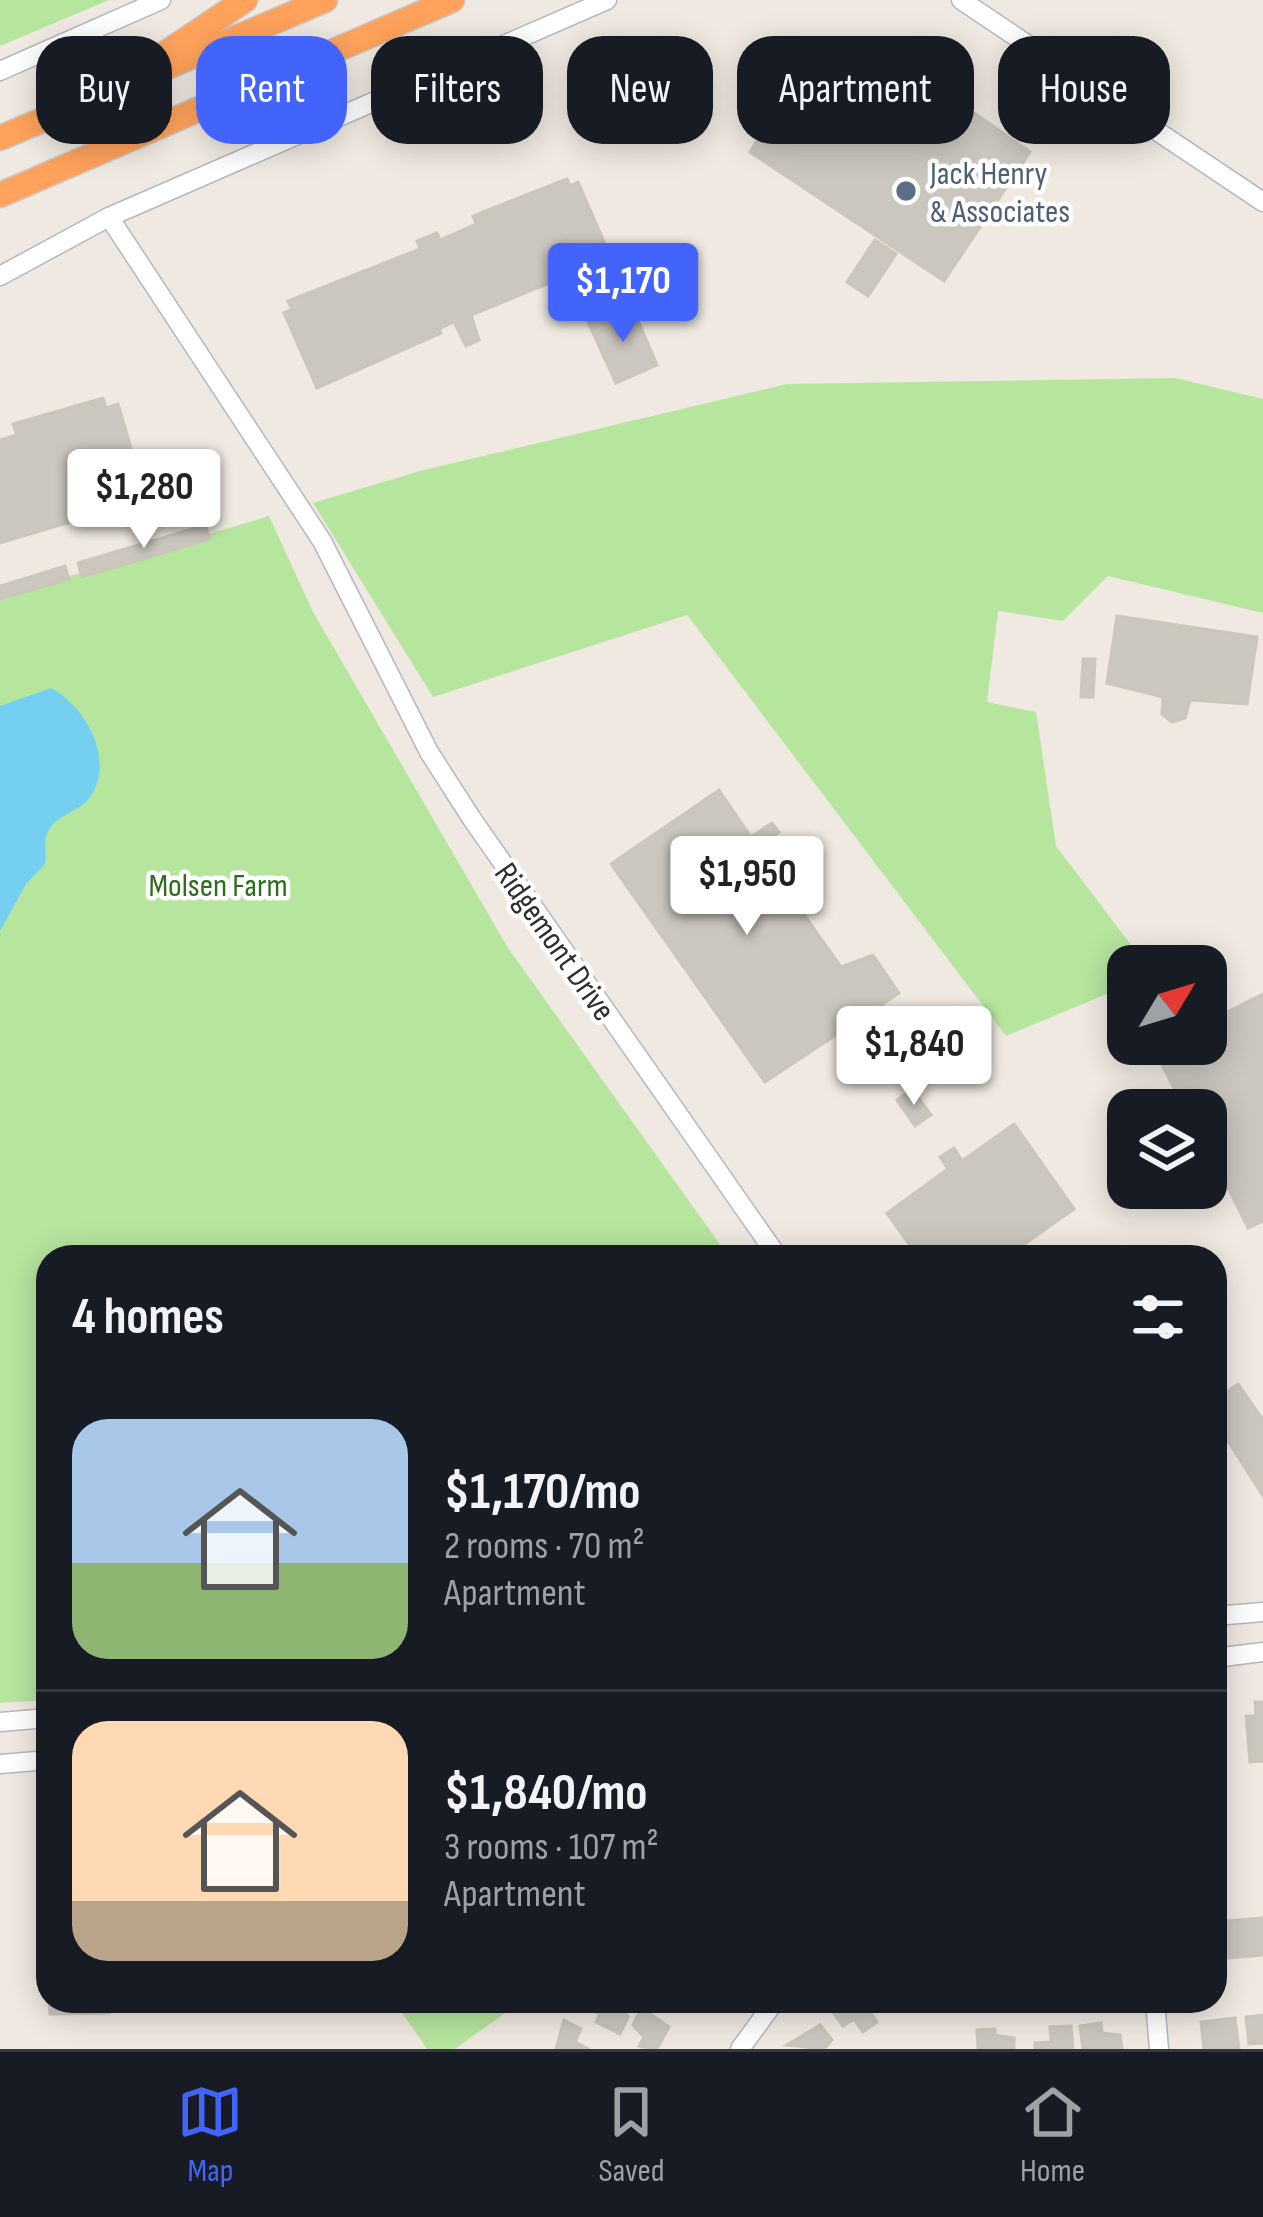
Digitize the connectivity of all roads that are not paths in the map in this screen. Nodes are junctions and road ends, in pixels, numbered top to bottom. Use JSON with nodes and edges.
{"nodes":[{"id":1,"x":161,"y":0,"type":"edge"},
{"id":2,"x":245,"y":0,"type":"edge"},
{"id":3,"x":325,"y":0,"type":"edge"},
{"id":4,"x":452,"y":0,"type":"edge"},
{"id":5,"x":607,"y":0,"type":"edge"},
{"id":6,"x":961,"y":0,"type":"edge"},
{"id":7,"x":172,"y":50,"type":"edge"},
{"id":8,"x":172,"y":67,"type":"edge"},
{"id":9,"x":0,"y":71,"type":"edge"},
{"id":10,"x":36,"y":124,"type":"edge"},
{"id":11,"x":0,"y":138,"type":"edge"},
{"id":12,"x":0,"y":195,"type":"edge"},
{"id":13,"x":1263,"y":202,"type":"edge"},
{"id":14,"x":109,"y":218,"type":"junction"},
{"id":15,"x":0,"y":276,"type":"edge"},
{"id":16,"x":770,"y":1245,"type":"edge"},
{"id":17,"x":1263,"y":1612,"type":"edge"},
{"id":18,"x":1227,"y":1615,"type":"edge"},
{"id":19,"x":1263,"y":1652,"type":"edge"},
{"id":20,"x":1227,"y":1656,"type":"edge"},
{"id":21,"x":36,"y":1719,"type":"edge"},
{"id":22,"x":0,"y":1722,"type":"edge"},
{"id":23,"x":36,"y":1761,"type":"edge"},
{"id":24,"x":0,"y":1764,"type":"edge"},
{"id":25,"x":766,"y":2013,"type":"edge"},
{"id":26,"x":1156,"y":2013,"type":"edge"},
{"id":27,"x":740,"y":2049,"type":"edge"},
{"id":28,"x":1159,"y":2049,"type":"edge"}],
"edges":[{"from":1,"to":9,"type":"street"},
{"from":2,"to":7,"type":"highway"},
{"from":3,"to":8,"type":"highway"},
{"from":4,"to":12,"type":"highway"},
{"from":5,"to":14,"type":"street"},
{"from":6,"to":13,"type":"street"},
{"from":10,"to":11,"type":"highway"},
{"from":14,"to":15,"type":"street"},
{"from":14,"to":16,"type":"street","name":"Ridgemont Drive"},
{"from":17,"to":18,"type":"street"},
{"from":19,"to":20,"type":"street"},
{"from":21,"to":22,"type":"street"},
{"from":23,"to":24,"type":"street"},
{"from":25,"to":27,"type":"street"},
{"from":26,"to":28,"type":"street"}]}
